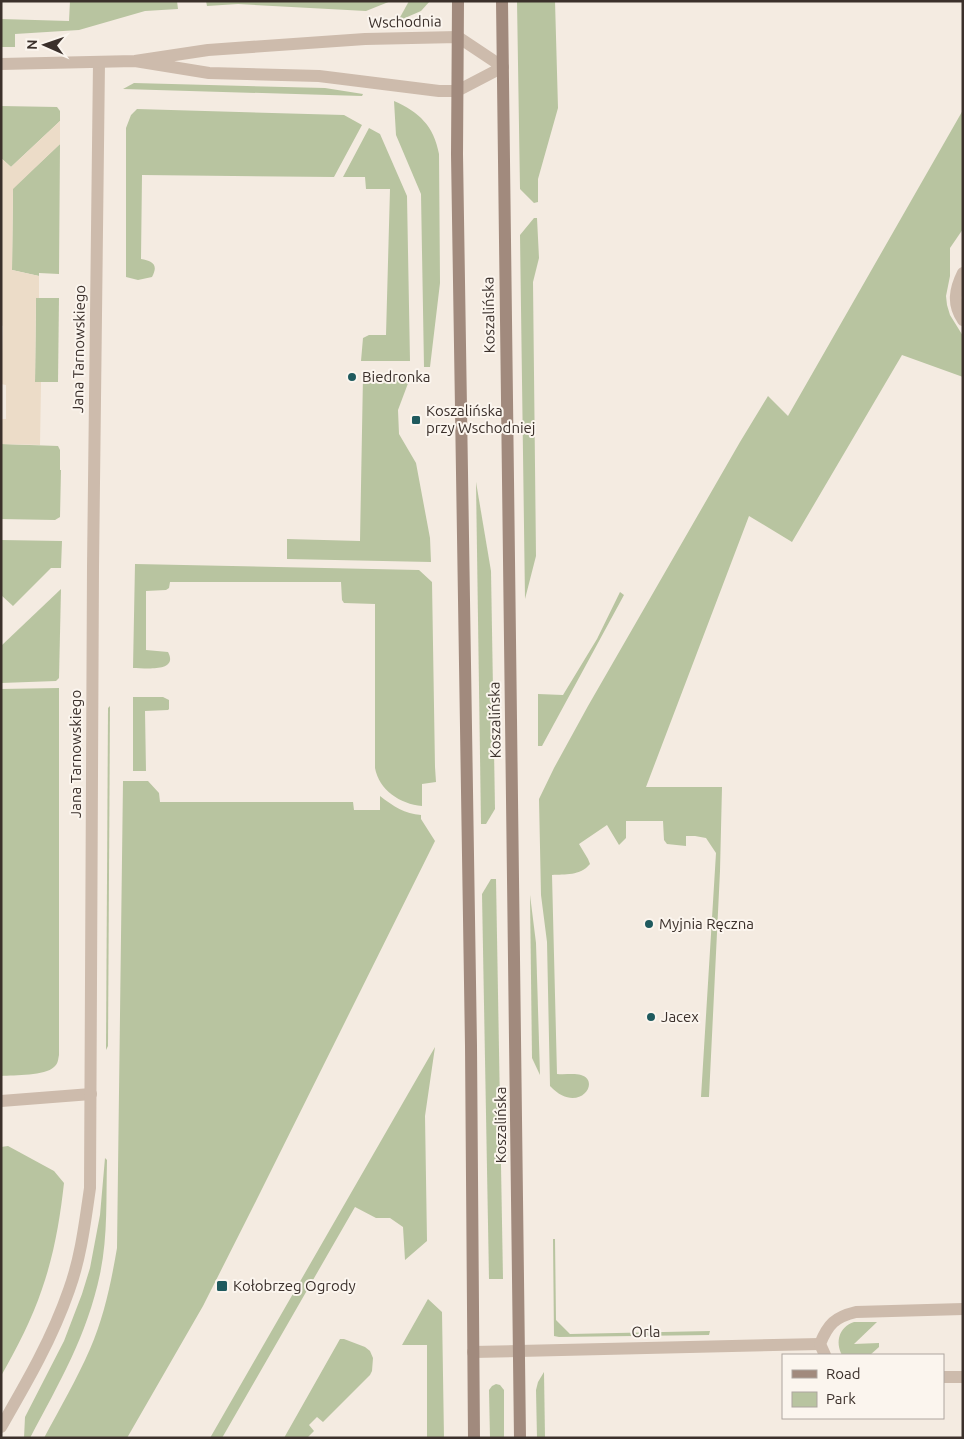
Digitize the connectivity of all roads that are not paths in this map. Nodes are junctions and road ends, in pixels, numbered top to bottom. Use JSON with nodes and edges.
{"nodes":[{"id":1,"x":458,"y":1,"type":"edge"},
{"id":2,"x":502,"y":1,"type":"edge"},
{"id":3,"x":458,"y":37,"type":"junction"},
{"id":4,"x":135,"y":61,"type":"junction"},
{"id":5,"x":99,"y":62,"type":"junction"},
{"id":6,"x":1,"y":64,"type":"edge"},
{"id":7,"x":503,"y":67,"type":"junction"},
{"id":8,"x":457,"y":91,"type":"junction"},
{"id":9,"x":963,"y":273,"type":"edge"},
{"id":10,"x":963,"y":320,"type":"edge"},
{"id":11,"x":91,"y":1094,"type":"junction"},
{"id":12,"x":1,"y":1101,"type":"edge"},
{"id":13,"x":963,"y":1310,"type":"edge"},
{"id":14,"x":823,"y":1349,"type":"edge"},
{"id":15,"x":519,"y":1351,"type":"junction"},
{"id":16,"x":473,"y":1352,"type":"junction"},
{"id":17,"x":944,"y":1377,"type":"edge"},
{"id":18,"x":963,"y":1377,"type":"edge"},
{"id":19,"x":1,"y":1427,"type":"edge"},
{"id":20,"x":474,"y":1438,"type":"edge"},
{"id":21,"x":520,"y":1438,"type":"edge"}],
"edges":[{"from":1,"to":3,"type":"main road","name":"Koszalińska"},
{"from":2,"to":7,"type":"main road","name":"Koszalińska"},
{"from":3,"to":4,"type":"street","name":"Wschodnia"},
{"from":3,"to":7,"type":"street","name":"Wschodnia"},
{"from":3,"to":8,"type":"main road","name":"Koszalińska"},
{"from":4,"to":5,"type":"street","name":"Wschodnia"},
{"from":4,"to":8,"type":"street","name":"Wschodnia"},
{"from":5,"to":6,"type":"street","name":"Wschodnia"},
{"from":5,"to":11,"type":"street","name":"Jana Tarnowskiego"},
{"from":7,"to":8,"type":"street","name":"Wschodnia"},
{"from":7,"to":15,"type":"main road","name":"Koszalińska"},
{"from":8,"to":16,"type":"main road","name":"Koszalińska"},
{"from":9,"to":10,"type":"street"},
{"from":11,"to":12,"type":"street"},
{"from":11,"to":19,"type":"street","name":"Jana Tarnowskiego"},
{"from":13,"to":14,"type":"street","name":"Orla"},
{"from":14,"to":15,"type":"street","name":"Orla"},
{"from":15,"to":16,"type":"street","name":"Orla"},
{"from":15,"to":21,"type":"main road","name":"Koszalińska"},
{"from":16,"to":20,"type":"main road","name":"Koszalińska"},
{"from":17,"to":18,"type":"street"}]}
